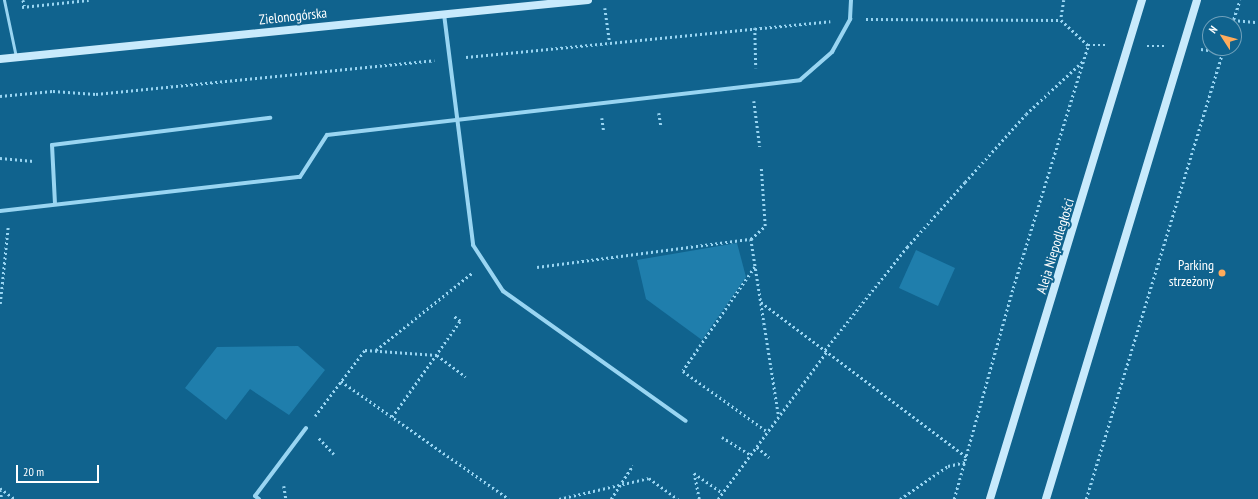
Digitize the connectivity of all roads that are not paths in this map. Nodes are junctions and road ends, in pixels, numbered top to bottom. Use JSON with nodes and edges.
{"nodes":[{"id":1,"x":4,"y":0,"type":"edge"},
{"id":2,"x":588,"y":0,"type":"edge"},
{"id":3,"x":851,"y":0,"type":"edge"},
{"id":4,"x":1142,"y":0,"type":"edge"},
{"id":5,"x":1197,"y":0,"type":"edge"},
{"id":6,"x":444,"y":14,"type":"junction"},
{"id":7,"x":16,"y":57,"type":"junction"},
{"id":8,"x":0,"y":59,"type":"edge"},
{"id":9,"x":270,"y":118,"type":"dead end"},
{"id":10,"x":460,"y":122,"type":"junction"},
{"id":11,"x":55,"y":204,"type":"junction"},
{"id":12,"x":0,"y":211,"type":"edge"},
{"id":13,"x":686,"y":421,"type":"dead end"},
{"id":14,"x":306,"y":428,"type":"road end"},
{"id":15,"x":259,"y":499,"type":"edge"},
{"id":16,"x":990,"y":499,"type":"edge"},
{"id":17,"x":1046,"y":499,"type":"edge"}],
"edges":[{"from":1,"to":7,"type":"lane"},
{"from":2,"to":6,"type":"main road","name":"Zielonogórska"},
{"from":3,"to":10,"type":"street"},
{"from":4,"to":16,"type":"main road","name":"Aleja Niepodległości"},
{"from":5,"to":17,"type":"main road"},
{"from":6,"to":7,"type":"main road","name":"Zielonogórska"},
{"from":6,"to":10,"type":"street"},
{"from":7,"to":8,"type":"main road","name":"Zielonogórska"},
{"from":9,"to":11,"type":"street"},
{"from":10,"to":11,"type":"street"},
{"from":10,"to":13,"type":"street"},
{"from":11,"to":12,"type":"street"},
{"from":14,"to":15,"type":"street"}]}
